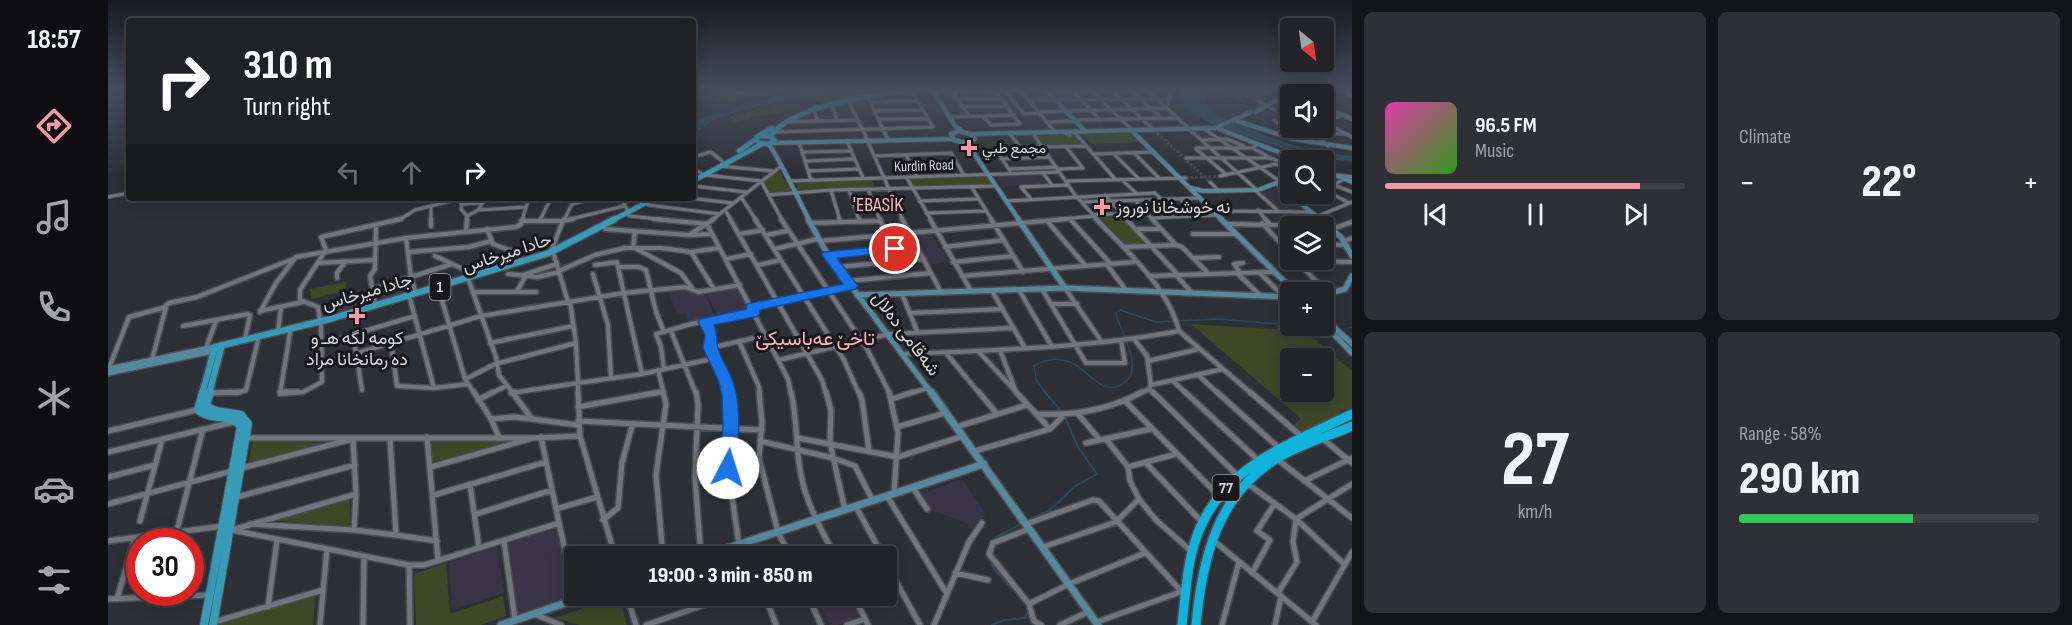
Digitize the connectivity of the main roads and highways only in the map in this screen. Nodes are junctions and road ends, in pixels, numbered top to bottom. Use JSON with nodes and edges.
{"nodes":[{"id":1,"x":788,"y":118,"type":"edge"},
{"id":2,"x":794,"y":118,"type":"edge"},
{"id":3,"x":949,"y":118,"type":"edge"},
{"id":4,"x":950,"y":118,"type":"edge"},
{"id":5,"x":1072,"y":118,"type":"edge"},
{"id":6,"x":1242,"y":118,"type":"edge"},
{"id":7,"x":1235,"y":122,"type":"junction"},
{"id":8,"x":1080,"y":126,"type":"junction"},
{"id":9,"x":1220,"y":128,"type":"junction"},
{"id":10,"x":1190,"y":129,"type":"junction"},
{"id":11,"x":1131,"y":131,"type":"junction"},
{"id":12,"x":964,"y":132,"type":"junction"},
{"id":13,"x":1086,"y":132,"type":"junction"},
{"id":14,"x":770,"y":134,"type":"junction"},
{"id":15,"x":971,"y":134,"type":"junction"},
{"id":16,"x":1010,"y":134,"type":"junction"},
{"id":17,"x":1072,"y":134,"type":"junction"},
{"id":18,"x":952,"y":136,"type":"junction"},
{"id":19,"x":757,"y":138,"type":"junction"},
{"id":20,"x":975,"y":138,"type":"junction"},
{"id":21,"x":867,"y":140,"type":"junction"},
{"id":22,"x":960,"y":142,"type":"joint"},
{"id":23,"x":770,"y":143,"type":"junction"},
{"id":24,"x":970,"y":145,"type":"junction"},
{"id":25,"x":1352,"y":148,"type":"edge"},
{"id":26,"x":1280,"y":153,"type":"edge"},
{"id":27,"x":722,"y":163,"type":"junction"},
{"id":28,"x":1334,"y":175,"type":"edge"},
{"id":29,"x":696,"y":177,"type":"edge"},
{"id":30,"x":1279,"y":182,"type":"joint"},
{"id":31,"x":1352,"y":182,"type":"edge"},
{"id":32,"x":1190,"y":188,"type":"junction"},
{"id":33,"x":647,"y":202,"type":"edge"},
{"id":34,"x":629,"y":214,"type":"junction"},
{"id":35,"x":553,"y":254,"type":"junction"},
{"id":36,"x":1352,"y":256,"type":"edge"},
{"id":37,"x":1351,"y":280,"type":"edge"},
{"id":38,"x":1285,"y":282,"type":"edge"},
{"id":39,"x":1065,"y":288,"type":"junction"},
{"id":40,"x":1334,"y":293,"type":"edge"},
{"id":41,"x":857,"y":295,"type":"junction"},
{"id":42,"x":1280,"y":297,"type":"edge"},
{"id":43,"x":320,"y":323,"type":"junction"},
{"id":44,"x":1334,"y":328,"type":"edge"},
{"id":45,"x":1334,"y":334,"type":"edge"},
{"id":46,"x":1352,"y":344,"type":"edge"},
{"id":47,"x":216,"y":348,"type":"junction"},
{"id":48,"x":1352,"y":353,"type":"edge"},
{"id":49,"x":108,"y":370,"type":"edge"},
{"id":50,"x":1352,"y":414,"type":"edge"},
{"id":51,"x":1352,"y":426,"type":"edge"},
{"id":52,"x":984,"y":464,"type":"junction"},
{"id":53,"x":237,"y":470,"type":"junction"},
{"id":54,"x":1242,"y":479,"type":"junction"},
{"id":55,"x":227,"y":528,"type":"junction"},
{"id":56,"x":735,"y":546,"type":"edge"},
{"id":57,"x":564,"y":603,"type":"edge"},
{"id":58,"x":210,"y":624,"type":"edge"},
{"id":59,"x":1097,"y":624,"type":"edge"},
{"id":60,"x":501,"y":625,"type":"edge"},
{"id":61,"x":1182,"y":625,"type":"edge"},
{"id":62,"x":1196,"y":625,"type":"edge"}],
"edges":[{"from":1,"to":19,"type":"main road"},
{"from":2,"to":14,"type":"main road"},
{"from":3,"to":18,"type":"main road"},
{"from":4,"to":12,"type":"main road"},
{"from":5,"to":8,"type":"main road"},
{"from":6,"to":7,"type":"main road"},
{"from":7,"to":9,"type":"main road"},
{"from":7,"to":25,"type":"main road"},
{"from":8,"to":13,"type":"main road"},
{"from":8,"to":17,"type":"main road"},
{"from":9,"to":10,"type":"main road"},
{"from":9,"to":10,"type":"main road"},
{"from":9,"to":26,"type":"main road"},
{"from":10,"to":11,"type":"main road"},
{"from":11,"to":13,"type":"main road"},
{"from":11,"to":17,"type":"main road"},
{"from":11,"to":32,"type":"main road"},
{"from":12,"to":15,"type":"main road"},
{"from":12,"to":18,"type":"main road"},
{"from":13,"to":17,"type":"main road"},
{"from":14,"to":19,"type":"main road"},
{"from":14,"to":23,"type":"main road"},
{"from":15,"to":16,"type":"main road"},
{"from":15,"to":20,"type":"main road"},
{"from":16,"to":17,"type":"main road"},
{"from":16,"to":17,"type":"main road"},
{"from":16,"to":20,"type":"main road"},
{"from":18,"to":21,"type":"main road"},
{"from":18,"to":21,"type":"main road"},
{"from":18,"to":22,"type":"main road"},
{"from":19,"to":23,"type":"main road"},
{"from":19,"to":27,"type":"main road"},
{"from":20,"to":24,"type":"main road"},
{"from":21,"to":23,"type":"main road"},
{"from":21,"to":23,"type":"main road"},
{"from":22,"to":24,"type":"main road"},
{"from":23,"to":27,"type":"main road"},
{"from":23,"to":41,"type":"main road","name":"شەقامی دەلال"},
{"from":24,"to":39,"type":"main road"},
{"from":27,"to":29,"type":"main road"},
{"from":28,"to":31,"type":"main road"},
{"from":30,"to":32,"type":"main road"},
{"from":30,"to":36,"type":"main road"},
{"from":32,"to":38,"type":"main road"},
{"from":33,"to":34,"type":"main road","name":"حادا ميرخاس"},
{"from":34,"to":35,"type":"main road","name":"جادا ميرخاس","number":"1"},
{"from":34,"to":35,"type":"main road","name":"حادا ميرخاس"},
{"from":35,"to":43,"type":"main road","name":"جادا ميرخاس","number":"1"},
{"from":35,"to":43,"type":"main road","name":"حادا ميرخاس"},
{"from":37,"to":40,"type":"main road"},
{"from":39,"to":41,"type":"main road"},
{"from":39,"to":42,"type":"main road"},
{"from":41,"to":52,"type":"main road","name":"شەقامی دەلال"},
{"from":43,"to":47,"type":"main road","name":"جادا ميرخاس","number":"1"},
{"from":43,"to":47,"type":"main road","name":"حادا ميرخاس"},
{"from":44,"to":46,"type":"main road"},
{"from":45,"to":48,"type":"main road"},
{"from":47,"to":49,"type":"main road"},
{"from":47,"to":49,"type":"main road"},
{"from":47,"to":53,"type":"main road"},
{"from":47,"to":53,"type":"main road"},
{"from":50,"to":54,"type":"highway","number":"77"},
{"from":51,"to":54,"type":"highway","number":"77"},
{"from":52,"to":56,"type":"main road"},
{"from":52,"to":59,"type":"main road","name":"شەقامی دەلال"},
{"from":53,"to":55,"type":"main road"},
{"from":54,"to":61,"type":"highway","number":"77"},
{"from":54,"to":62,"type":"highway","number":"77"},
{"from":55,"to":58,"type":"main road"},
{"from":55,"to":58,"type":"main road"},
{"from":57,"to":60,"type":"main road"}]}
